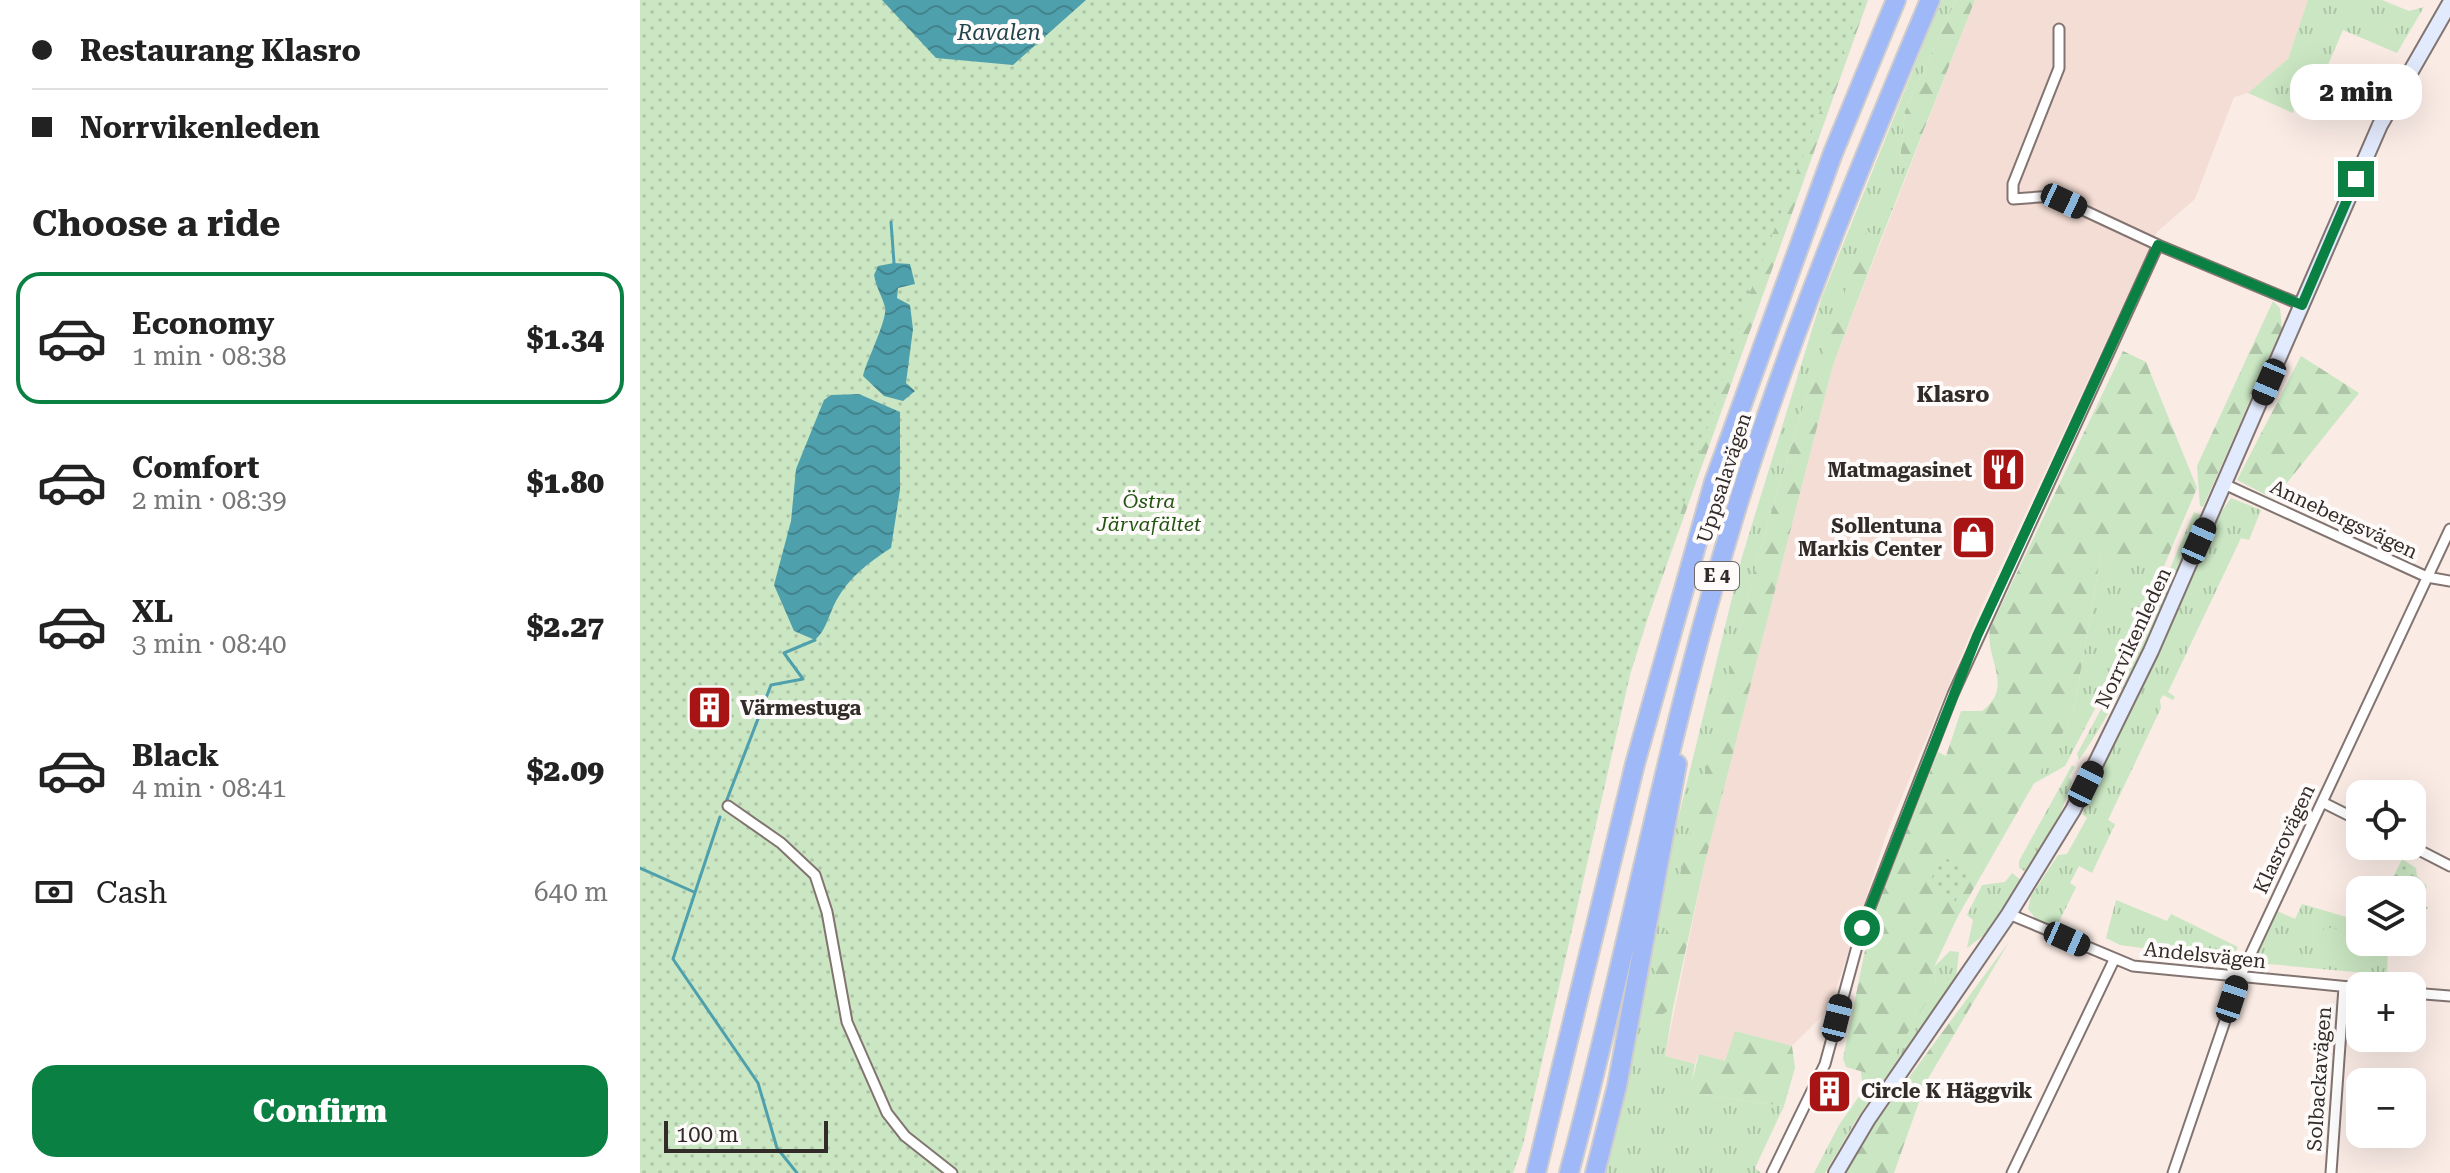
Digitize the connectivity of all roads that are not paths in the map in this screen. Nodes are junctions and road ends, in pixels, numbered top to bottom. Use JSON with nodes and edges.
{"nodes":[{"id":1,"x":1896,"y":0,"type":"edge"},
{"id":2,"x":1930,"y":0,"type":"edge"},
{"id":3,"x":2450,"y":3,"type":"edge"},
{"id":4,"x":2059,"y":29,"type":"dead end"},
{"id":5,"x":2158,"y":245,"type":"junction"},
{"id":6,"x":2302,"y":305,"type":"junction"},
{"id":7,"x":2224,"y":484,"type":"junction"},
{"id":8,"x":2450,"y":529,"type":"edge"},
{"id":9,"x":2427,"y":577,"type":"junction"},
{"id":10,"x":2450,"y":581,"type":"edge"},
{"id":11,"x":1701,"y":632,"type":"junction"},
{"id":12,"x":2322,"y":802,"type":"junction"},
{"id":13,"x":728,"y":806,"type":"dead end"},
{"id":14,"x":2346,"y":814,"type":"edge"},
{"id":15,"x":2426,"y":854,"type":"edge"},
{"id":16,"x":2450,"y":866,"type":"edge"},
{"id":17,"x":2009,"y":914,"type":"junction"},
{"id":18,"x":2114,"y":960,"type":"junction"},
{"id":19,"x":2240,"y":977,"type":"junction"},
{"id":20,"x":2344,"y":987,"type":"joint"},
{"id":21,"x":2426,"y":994,"type":"edge"},
{"id":22,"x":2450,"y":996,"type":"edge"},
{"id":23,"x":952,"y":1173,"type":"edge"},
{"id":24,"x":1536,"y":1173,"type":"edge"},
{"id":25,"x":1569,"y":1173,"type":"edge"},
{"id":26,"x":1595,"y":1173,"type":"edge"},
{"id":27,"x":1772,"y":1173,"type":"edge"},
{"id":28,"x":1836,"y":1173,"type":"edge"},
{"id":29,"x":2012,"y":1173,"type":"edge"},
{"id":30,"x":2173,"y":1173,"type":"edge"},
{"id":31,"x":2331,"y":1173,"type":"edge"}],
"edges":[{"from":1,"to":24,"type":"highway","name":"Uppsalavägen","number":"E 4"},
{"from":2,"to":11,"type":"highway","name":"Uppsalavägen","number":"E 4"},
{"from":3,"to":6,"type":"main road","name":"Norrvikenleden"},
{"from":4,"to":5,"type":"street"},
{"from":5,"to":6,"type":"street"},
{"from":5,"to":27,"type":"street"},
{"from":6,"to":7,"type":"main road","name":"Norrvikenleden"},
{"from":7,"to":9,"type":"street","name":"Annebergsvägen"},
{"from":7,"to":17,"type":"main road","name":"Norrvikenleden"},
{"from":8,"to":9,"type":"street","name":"Klasrovägen"},
{"from":9,"to":10,"type":"street","name":"Annebergsvägen"},
{"from":9,"to":12,"type":"street","name":"Klasrovägen"},
{"from":11,"to":25,"type":"highway","name":"Uppsalavägen","number":"E 4"},
{"from":11,"to":26,"type":"highway"},
{"from":12,"to":14,"type":"street"},
{"from":12,"to":19,"type":"street","name":"Klasrovägen"},
{"from":13,"to":23,"type":"street"},
{"from":15,"to":16,"type":"street"},
{"from":17,"to":18,"type":"street","name":"Andelsvägen"},
{"from":17,"to":28,"type":"main road","name":"Norrvikenleden"},
{"from":18,"to":19,"type":"street","name":"Andelsvägen"},
{"from":18,"to":29,"type":"street"},
{"from":19,"to":20,"type":"street","name":"Andelsvägen"},
{"from":19,"to":30,"type":"street","name":"Klasrovägen"},
{"from":20,"to":31,"type":"street","name":"Solbackavägen"},
{"from":21,"to":22,"type":"street"}]}
